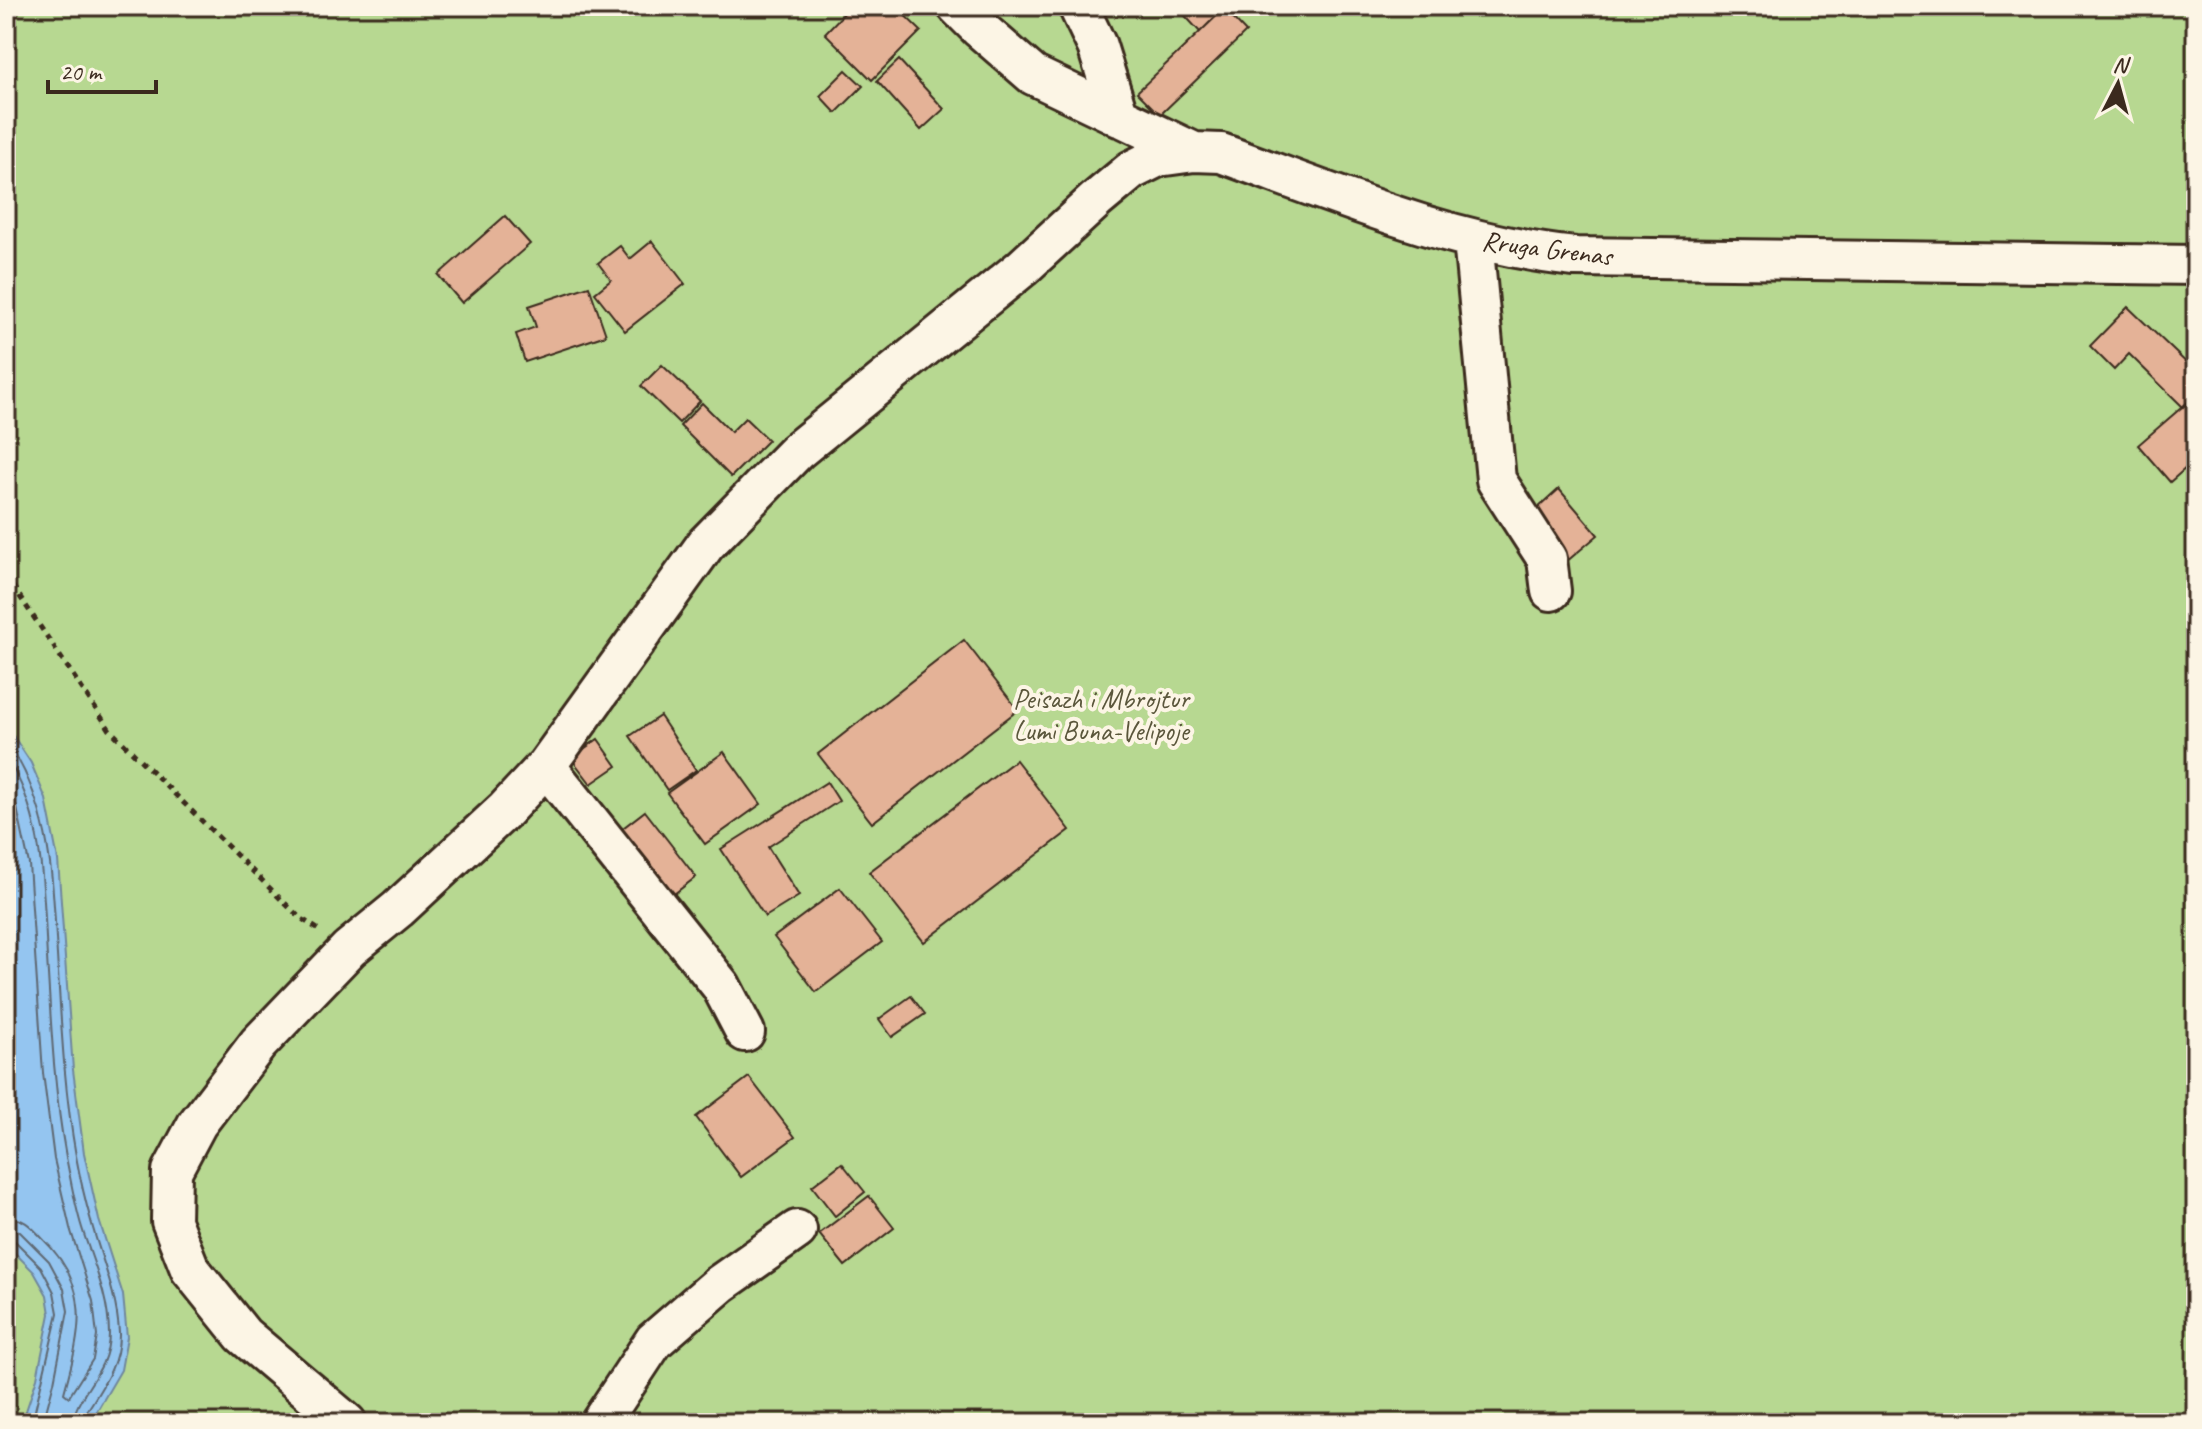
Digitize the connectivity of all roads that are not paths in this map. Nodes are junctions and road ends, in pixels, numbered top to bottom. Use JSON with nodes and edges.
{"nodes":[{"id":1,"x":957,"y":6,"type":"edge"},
{"id":2,"x":1078,"y":6,"type":"edge"},
{"id":3,"x":1119,"y":117,"type":"junction"},
{"id":4,"x":1194,"y":152,"type":"junction"},
{"id":5,"x":1473,"y":240,"type":"junction"},
{"id":6,"x":2196,"y":265,"type":"edge"},
{"id":7,"x":1551,"y":591,"type":"dead end"},
{"id":8,"x":546,"y":766,"type":"junction"},
{"id":9,"x":745,"y":1032,"type":"dead end"},
{"id":10,"x":797,"y":1230,"type":"dead end"},
{"id":11,"x":347,"y":1423,"type":"edge"},
{"id":12,"x":600,"y":1423,"type":"edge"}],
"edges":[{"from":1,"to":3,"type":"street","name":"Rruga Grenas"},
{"from":2,"to":3,"type":"street"},
{"from":3,"to":4,"type":"street","name":"Rruga Grenas"},
{"from":4,"to":5,"type":"street","name":"Rruga Grenas"},
{"from":4,"to":8,"type":"street"},
{"from":5,"to":6,"type":"street","name":"Rruga Grenas"},
{"from":5,"to":7,"type":"street"},
{"from":8,"to":9,"type":"street"},
{"from":8,"to":11,"type":"street"},
{"from":10,"to":12,"type":"street"}]}
